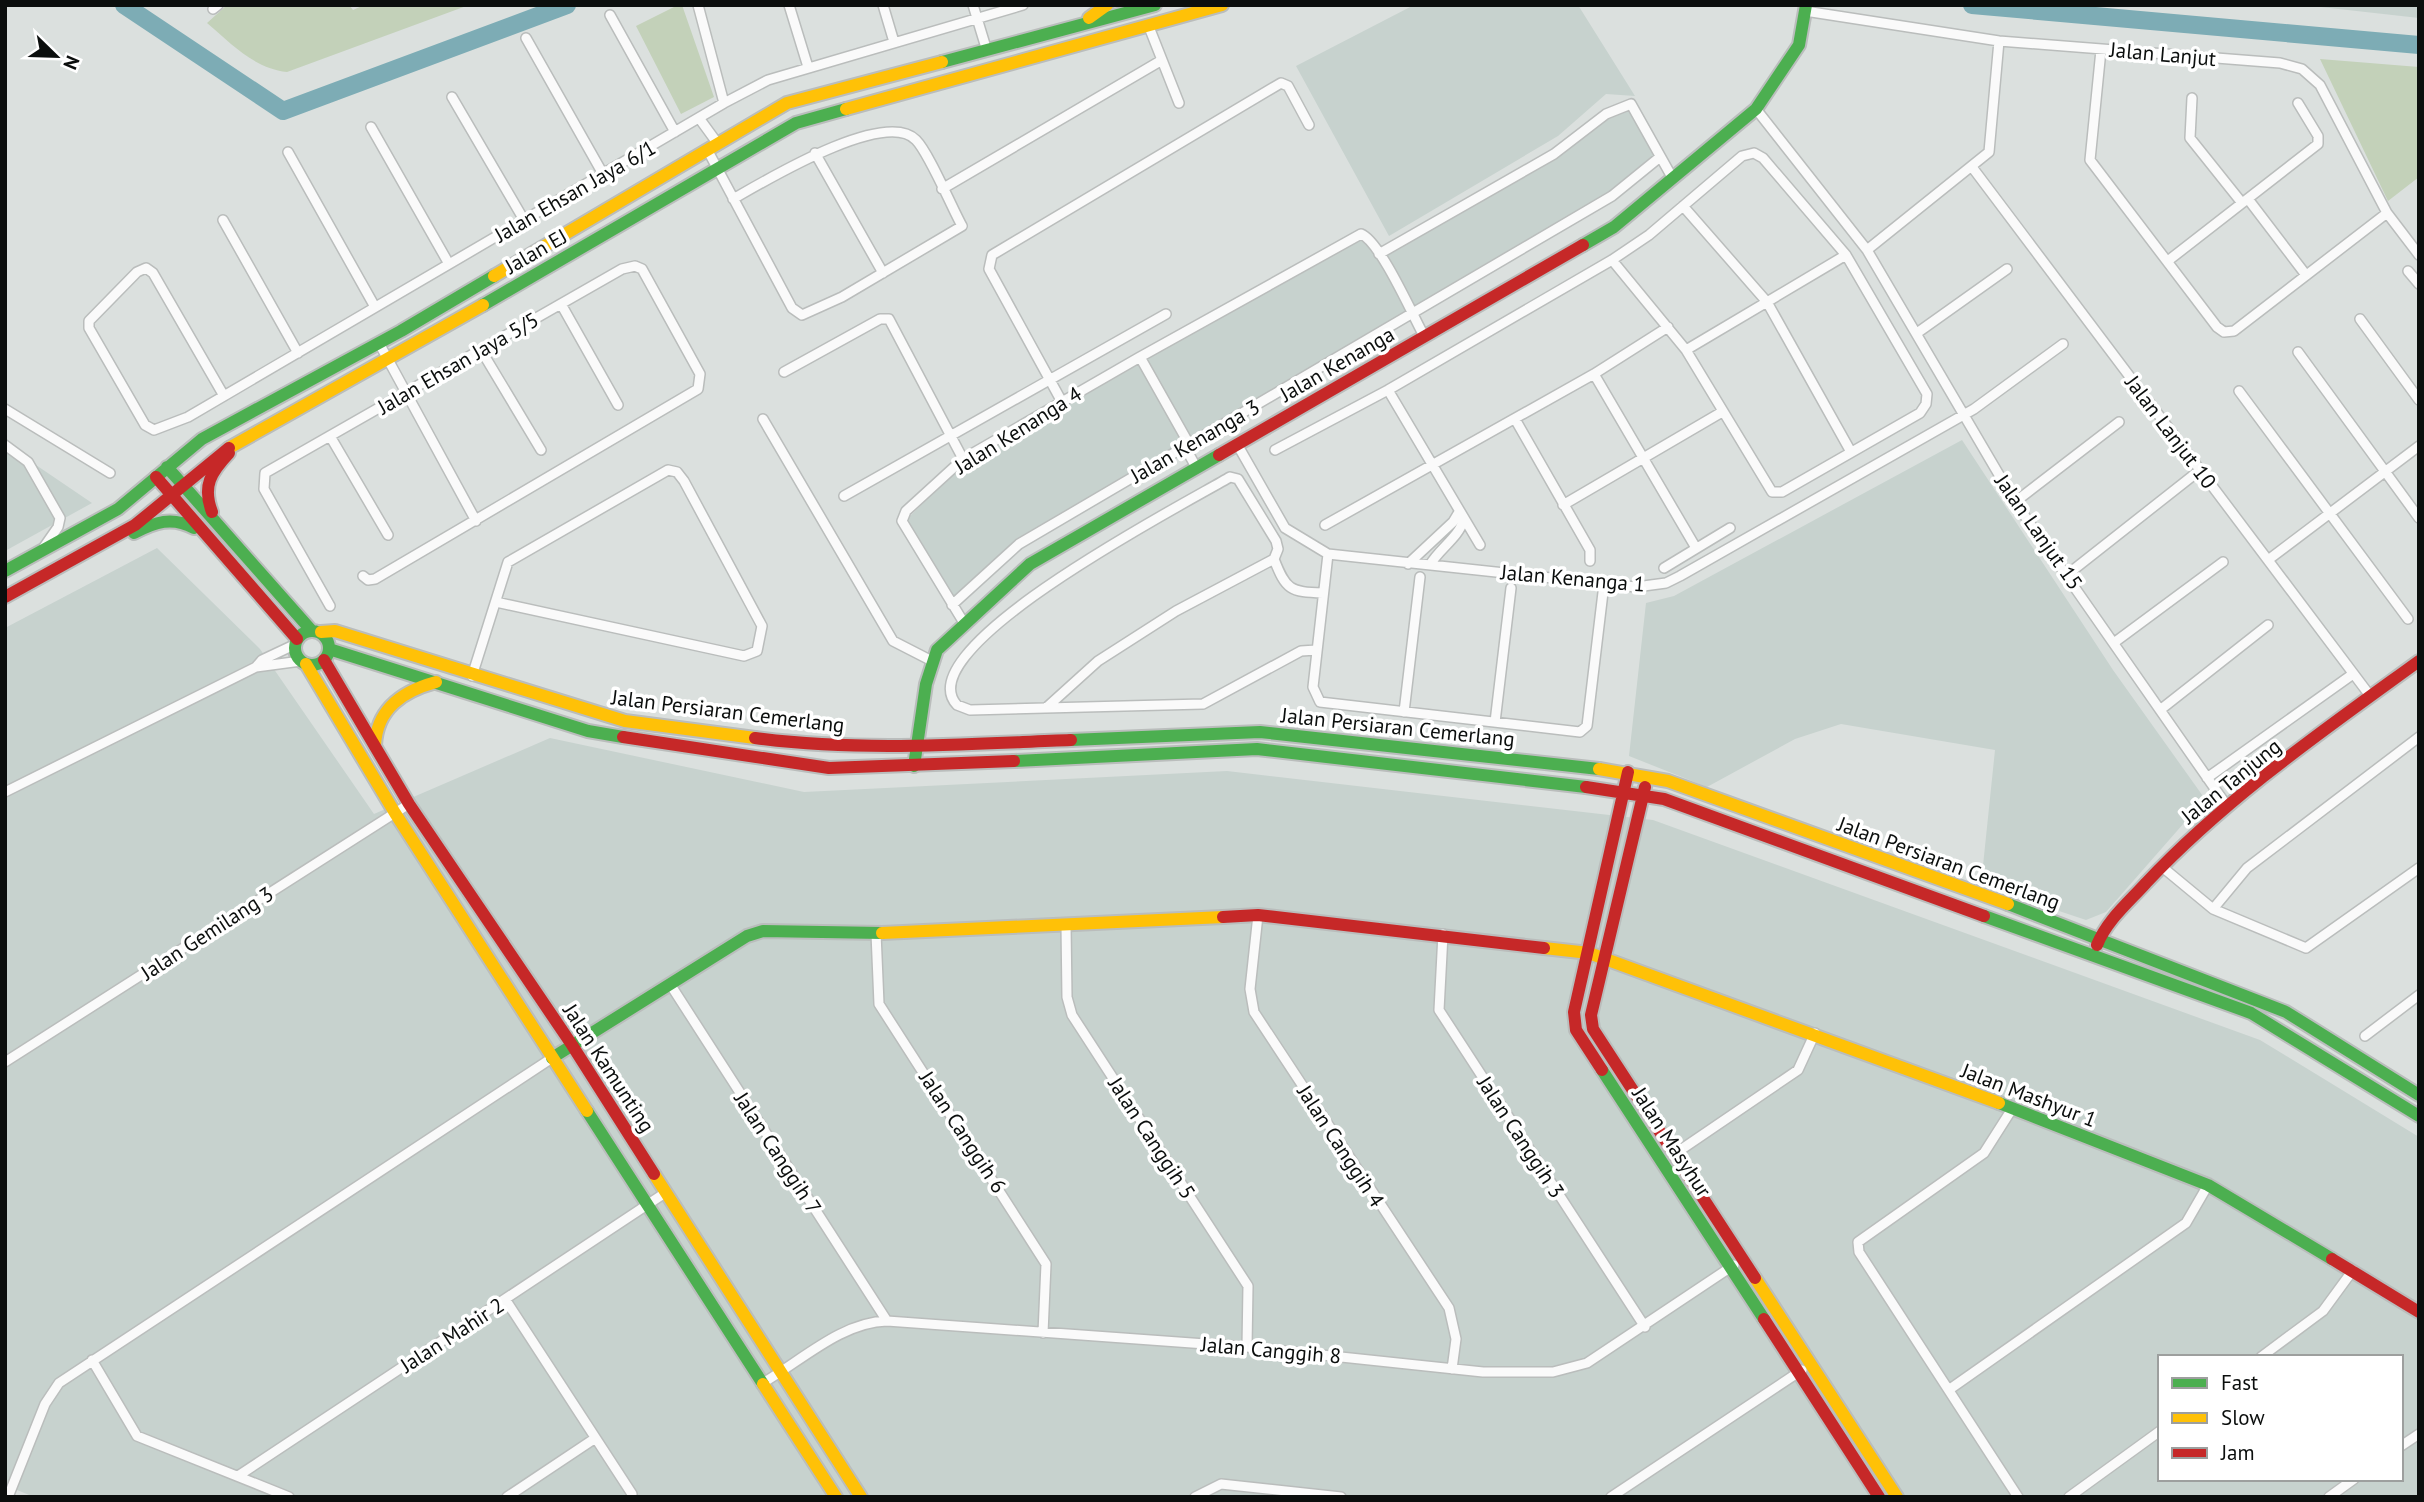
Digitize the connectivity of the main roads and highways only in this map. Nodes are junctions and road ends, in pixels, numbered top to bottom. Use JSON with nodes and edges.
{"nodes":[{"id":1,"x":1107,"y":5,"type":"edge"},
{"id":2,"x":1155,"y":5,"type":"edge"},
{"id":3,"x":1222,"y":5,"type":"edge"},
{"id":4,"x":1805,"y":8,"type":"edge"},
{"id":5,"x":1125,"y":9,"type":"edge"},
{"id":6,"x":1077,"y":25,"type":"junction"},
{"id":7,"x":1129,"y":32,"type":"junction"},
{"id":8,"x":239,"y":443,"type":"junction"},
{"id":9,"x":167,"y":467,"type":"junction"},
{"id":10,"x":156,"y":477,"type":"junction"},
{"id":11,"x":182,"y":484,"type":"junction"},
{"id":12,"x":170,"y":494,"type":"junction"},
{"id":13,"x":218,"y":525,"type":"junction"},
{"id":14,"x":206,"y":535,"type":"junction"},
{"id":15,"x":113,"y":538,"type":"junction"},
{"id":16,"x":5,"y":571,"type":"edge"},
{"id":17,"x":5,"y":597,"type":"edge"},
{"id":18,"x":316,"y":631,"type":"junction"},
{"id":19,"x":297,"y":642,"type":"junction"},
{"id":20,"x":327,"y":654,"type":"junction"},
{"id":21,"x":2419,"y":661,"type":"edge"},
{"id":22,"x":304,"y":662,"type":"junction"},
{"id":23,"x":436,"y":682,"type":"junction"},
{"id":24,"x":915,"y":746,"type":"junction"},
{"id":25,"x":375,"y":748,"type":"junction"},
{"id":26,"x":914,"y":766,"type":"junction"},
{"id":27,"x":1628,"y":772,"type":"junction"},
{"id":28,"x":1648,"y":776,"type":"junction"},
{"id":29,"x":1624,"y":790,"type":"junction"},
{"id":30,"x":1643,"y":795,"type":"junction"},
{"id":31,"x":2099,"y":939,"type":"junction"},
{"id":32,"x":1589,"y":953,"type":"junction"},
{"id":33,"x":2094,"y":956,"type":"junction"},
{"id":34,"x":1604,"y":958,"type":"junction"},
{"id":35,"x":572,"y":1045,"type":"junction"},
{"id":36,"x":552,"y":1058,"type":"junction"},
{"id":37,"x":2419,"y":1095,"type":"edge"},
{"id":38,"x":2419,"y":1116,"type":"edge"},
{"id":39,"x":2419,"y":1312,"type":"edge"},
{"id":40,"x":1893,"y":1495,"type":"edge"},
{"id":41,"x":836,"y":1497,"type":"edge"},
{"id":42,"x":861,"y":1497,"type":"edge"},
{"id":43,"x":1879,"y":1497,"type":"edge"}],
"edges":[{"from":1,"to":6,"type":"main road"},
{"from":2,"to":5,"type":"main road","name":"Jalan EJ"},
{"from":3,"to":7,"type":"main road","name":"Jalan EJ"},
{"from":4,"to":24,"type":"main road","name":"Jalan Kenanga"},
{"from":5,"to":6,"type":"main road","name":"Jalan EJ"},
{"from":5,"to":7,"type":"main road"},
{"from":6,"to":9,"type":"main road","name":"Jalan EJ"},
{"from":7,"to":8,"type":"main road","name":"Jalan EJ"},
{"from":8,"to":11,"type":"main road","name":"Jalan EJ"},
{"from":8,"to":13,"type":"main road"},
{"from":9,"to":10,"type":"main road","name":"Jalan EJ"},
{"from":9,"to":11,"type":"main road"},
{"from":10,"to":12,"type":"main road"},
{"from":10,"to":16,"type":"main road","name":"Jalan EJ"},
{"from":11,"to":12,"type":"main road","name":"Jalan EJ"},
{"from":11,"to":13,"type":"main road"},
{"from":12,"to":14,"type":"main road"},
{"from":12,"to":15,"type":"main road","name":"Jalan EJ"},
{"from":13,"to":18,"type":"main road"},
{"from":14,"to":15,"type":"main road"},
{"from":14,"to":19,"type":"main road"},
{"from":15,"to":17,"type":"main road","name":"Jalan EJ"},
{"from":18,"to":19,"type":"main road"},
{"from":18,"to":20,"type":"main road"},
{"from":18,"to":24,"type":"main road","name":"Jalan Persiaran Cemerlang"},
{"from":19,"to":22,"type":"main road"},
{"from":20,"to":22,"type":"main road"},
{"from":20,"to":23,"type":"main road","name":"Jalan Persiaran Cemerlang"},
{"from":20,"to":25,"type":"main road","name":"Jalan Kamunting"},
{"from":21,"to":31,"type":"main road","name":"Jalan Tanjung"},
{"from":22,"to":36,"type":"main road","name":"Jalan Kamunting"},
{"from":23,"to":25,"type":"main road"},
{"from":23,"to":26,"type":"main road","name":"Jalan Persiaran Cemerlang"},
{"from":24,"to":26,"type":"main road","name":"Jalan Kenanga"},
{"from":24,"to":27,"type":"main road","name":"Jalan Persiaran Cemerlang"},
{"from":25,"to":35,"type":"main road","name":"Jalan Kamunting"},
{"from":26,"to":29,"type":"main road","name":"Jalan Persiaran Cemerlang"},
{"from":27,"to":28,"type":"main road","name":"Jalan Persiaran Cemerlang"},
{"from":27,"to":29,"type":"main road","name":"Jalan Masyhur"},
{"from":28,"to":30,"type":"main road","name":"Jalan Masyhur"},
{"from":28,"to":31,"type":"main road","name":"Jalan Persiaran Cemerlang"},
{"from":29,"to":30,"type":"main road","name":"Jalan Persiaran Cemerlang"},
{"from":29,"to":32,"type":"main road","name":"Jalan Masyhur"},
{"from":30,"to":33,"type":"main road","name":"Jalan Persiaran Cemerlang"},
{"from":30,"to":34,"type":"main road","name":"Jalan Masyhur"},
{"from":31,"to":33,"type":"main road","name":"Jalan Tanjung"},
{"from":31,"to":37,"type":"main road","name":"Jalan Persiaran Cemerlang"},
{"from":32,"to":34,"type":"main road","name":"Jalan Mashyur 1"},
{"from":32,"to":35,"type":"main road","name":"Jalan Mashyur 1"},
{"from":32,"to":43,"type":"main road","name":"Jalan Masyhur"},
{"from":33,"to":38,"type":"main road","name":"Jalan Persiaran Cemerlang"},
{"from":34,"to":39,"type":"main road","name":"Jalan Mashyur 1"},
{"from":34,"to":40,"type":"main road","name":"Jalan Masyhur"},
{"from":35,"to":36,"type":"main road","name":"Jalan Mashyur 1"},
{"from":35,"to":42,"type":"main road","name":"Jalan Kamunting"},
{"from":36,"to":41,"type":"main road","name":"Jalan Kamunting"}]}
